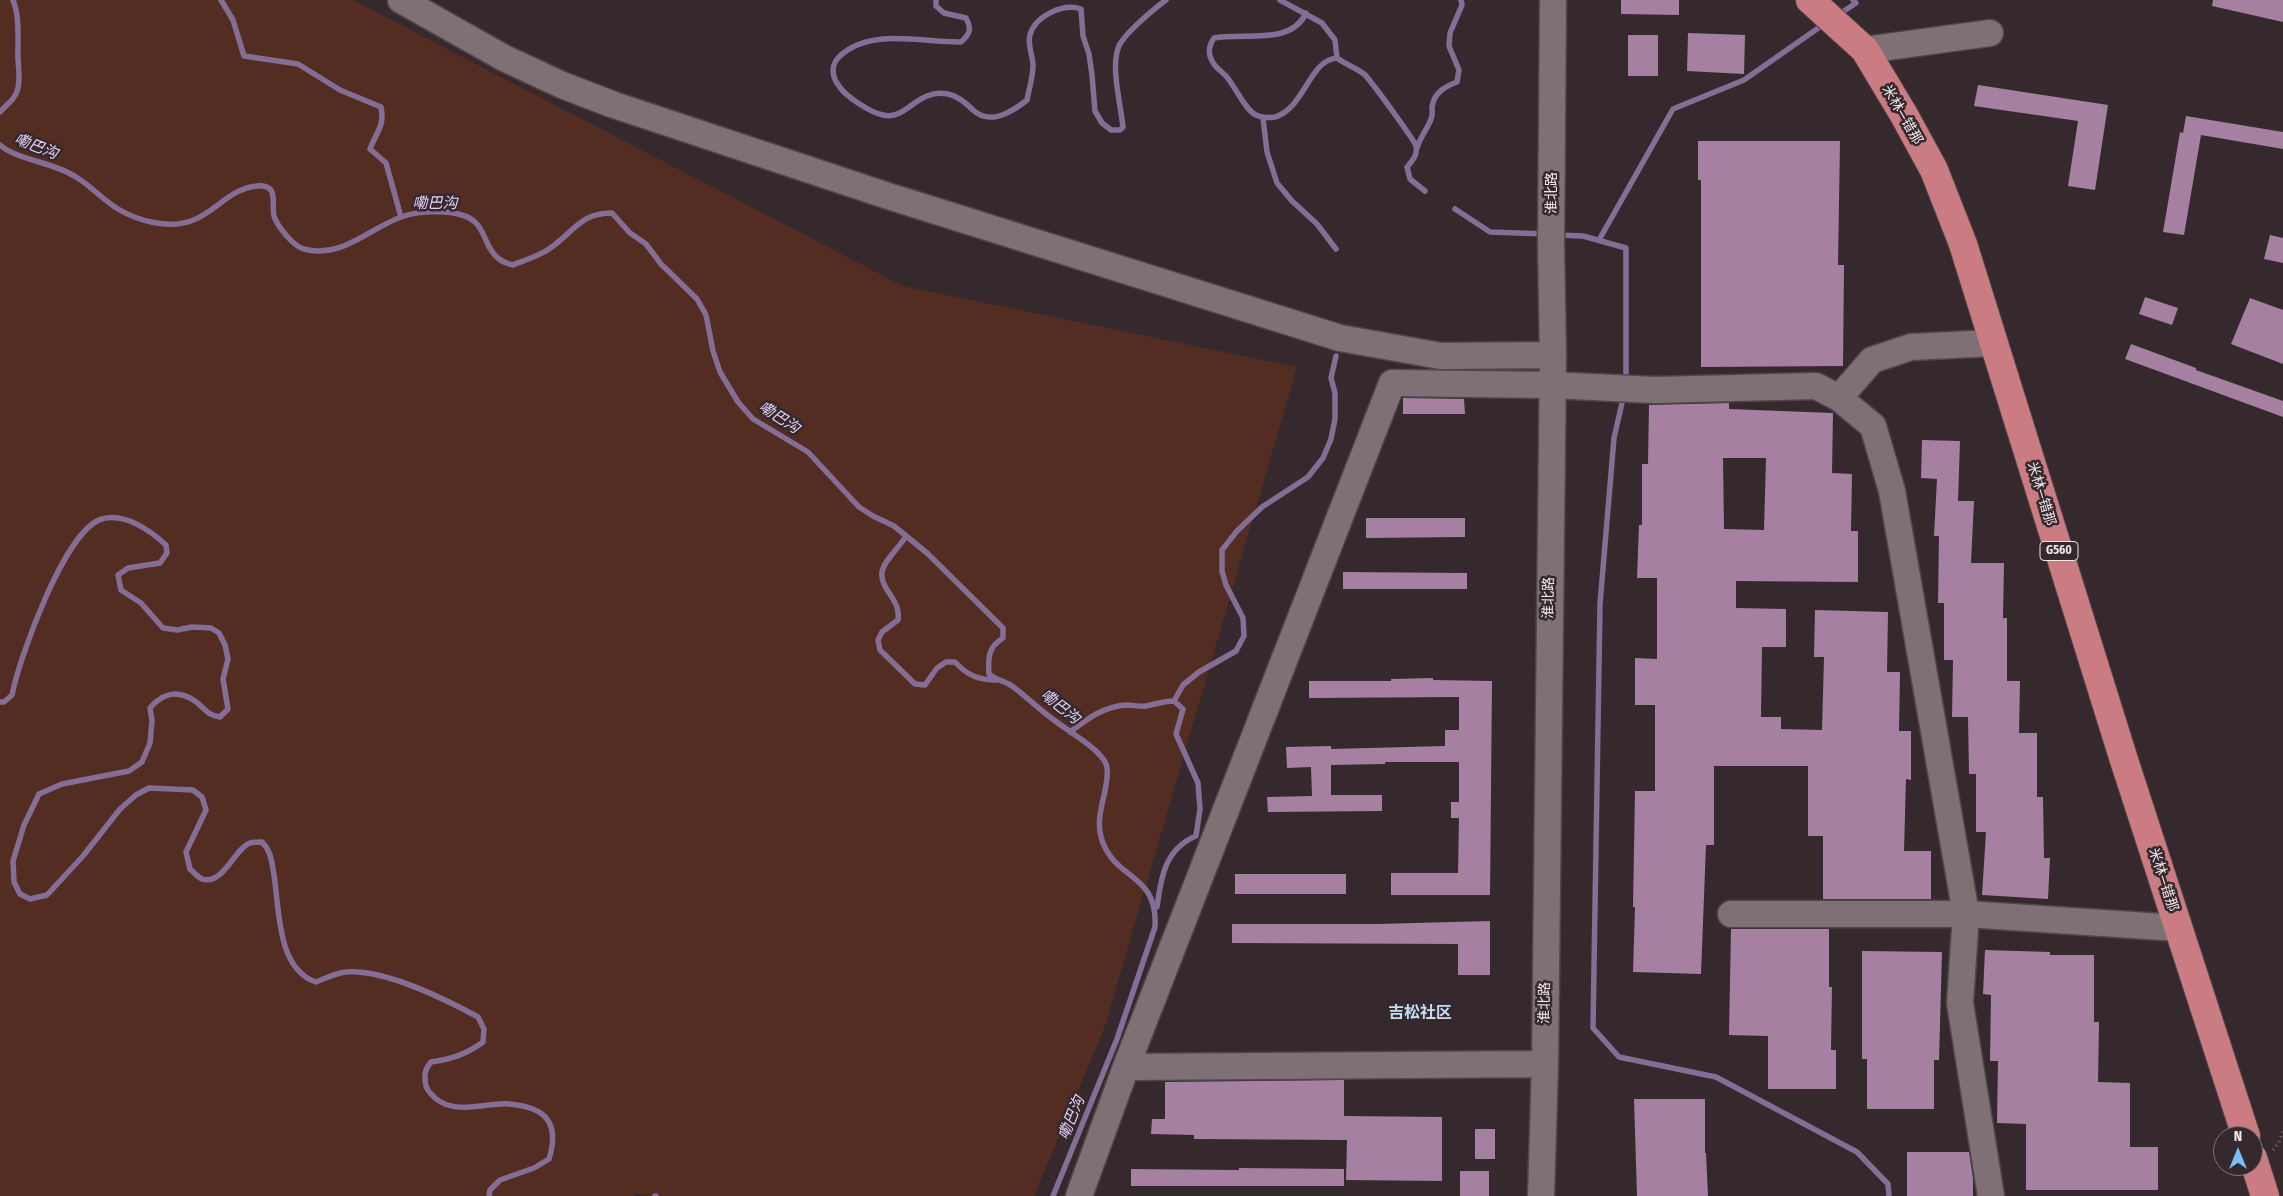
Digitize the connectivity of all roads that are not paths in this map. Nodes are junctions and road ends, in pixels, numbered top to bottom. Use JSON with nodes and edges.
{"nodes":[{"id":1,"x":401,"y":0,"type":"edge"},
{"id":2,"x":1553,"y":0,"type":"edge"},
{"id":3,"x":1810,"y":0,"type":"edge"},
{"id":4,"x":1990,"y":33,"type":"dead end"},
{"id":5,"x":1865,"y":50,"type":"junction"},
{"id":6,"x":1994,"y":343,"type":"junction"},
{"id":7,"x":1553,"y":355,"type":"junction"},
{"id":8,"x":1552,"y":385,"type":"junction"},
{"id":9,"x":1839,"y":398,"type":"junction"},
{"id":10,"x":1731,"y":914,"type":"dead end"},
{"id":11,"x":1966,"y":914,"type":"junction"},
{"id":12,"x":2178,"y":928,"type":"junction"},
{"id":13,"x":1545,"y":1064,"type":"junction"},
{"id":14,"x":1126,"y":1067,"type":"junction"},
{"id":15,"x":2243,"y":1126,"type":"edge"},
{"id":16,"x":2259,"y":1176,"type":"edge"},
{"id":17,"x":1079,"y":1196,"type":"edge"},
{"id":18,"x":1541,"y":1196,"type":"edge"},
{"id":19,"x":1991,"y":1196,"type":"edge"},
{"id":20,"x":2265,"y":1196,"type":"edge"}],
"edges":[{"from":1,"to":7,"type":"street"},
{"from":2,"to":7,"type":"street","name":"淮北路"},
{"from":3,"to":5,"type":"highway","name":"米林—错那","number":"G560"},
{"from":4,"to":5,"type":"street"},
{"from":5,"to":6,"type":"highway","name":"米林—错那","number":"G560"},
{"from":6,"to":9,"type":"street"},
{"from":6,"to":12,"type":"highway","name":"米林—错那","number":"G560"},
{"from":7,"to":8,"type":"street","name":"淮北路"},
{"from":8,"to":9,"type":"street"},
{"from":8,"to":13,"type":"street","name":"淮北路"},
{"from":8,"to":14,"type":"street"},
{"from":9,"to":11,"type":"street"},
{"from":10,"to":11,"type":"street"},
{"from":11,"to":12,"type":"street"},
{"from":11,"to":19,"type":"street"},
{"from":12,"to":15,"type":"highway","name":"米林—错那","number":"G560"},
{"from":13,"to":14,"type":"street"},
{"from":13,"to":18,"type":"street","name":"淮北路"},
{"from":14,"to":17,"type":"street"},
{"from":16,"to":20,"type":"highway"}]}
